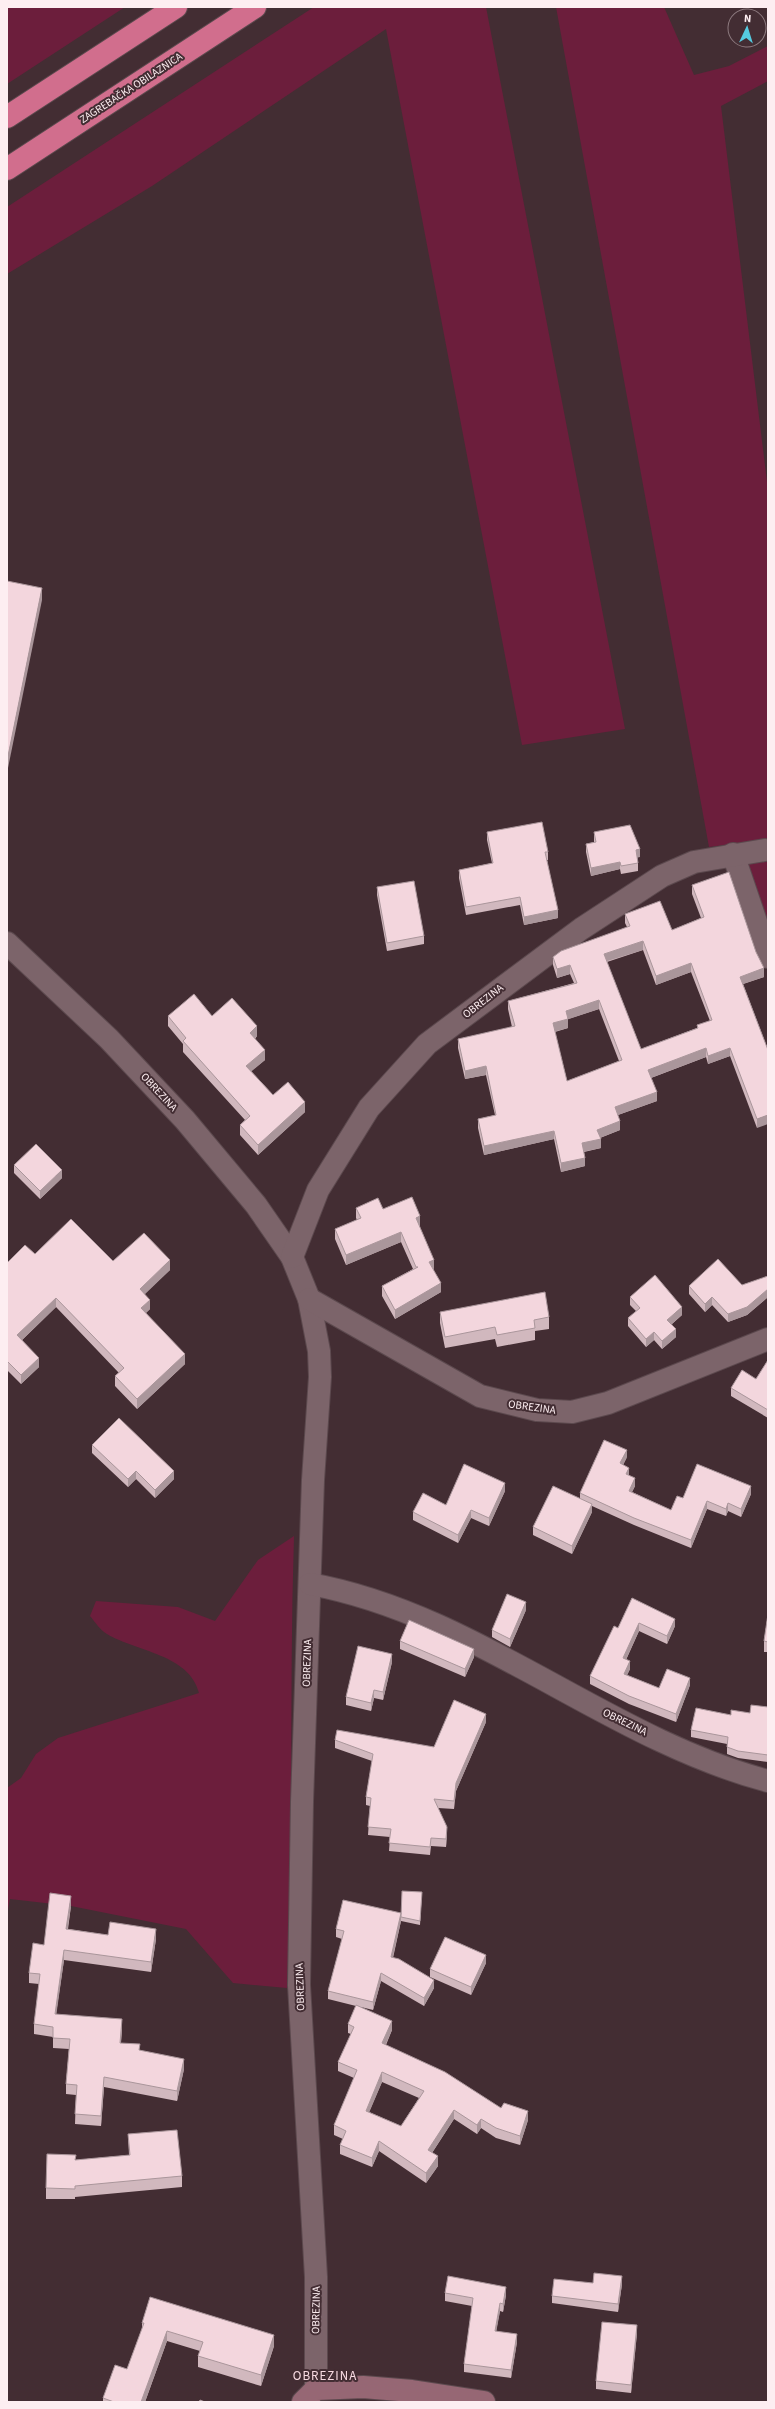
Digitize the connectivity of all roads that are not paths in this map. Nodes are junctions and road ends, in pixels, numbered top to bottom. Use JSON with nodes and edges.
{"nodes":[{"id":1,"x":176,"y":7,"type":"edge"},
{"id":2,"x":255,"y":7,"type":"edge"},
{"id":3,"x":7,"y":117,"type":"edge"},
{"id":4,"x":7,"y":169,"type":"edge"},
{"id":5,"x":765,"y":850,"type":"dead end"},
{"id":6,"x":733,"y":854,"type":"junction"},
{"id":7,"x":7,"y":943,"type":"edge"},
{"id":8,"x":768,"y":957,"type":"edge"},
{"id":9,"x":292,"y":1257,"type":"junction"},
{"id":10,"x":308,"y":1299,"type":"junction"},
{"id":11,"x":768,"y":1339,"type":"edge"},
{"id":12,"x":310,"y":1584,"type":"junction"},
{"id":13,"x":768,"y":1781,"type":"edge"},
{"id":14,"x":310,"y":2396,"type":"edge"},
{"id":15,"x":484,"y":2402,"type":"edge"}],
"edges":[{"from":1,"to":3,"type":"highway"},
{"from":2,"to":4,"type":"highway","name":"ZAGREBAČKA OBILAZNICA"},
{"from":5,"to":6,"type":"street","name":"OBREZINA"},
{"from":6,"to":8,"type":"street"},
{"from":6,"to":9,"type":"street","name":"OBREZINA"},
{"from":7,"to":9,"type":"street","name":"OBREZINA"},
{"from":9,"to":10,"type":"street","name":"OBREZINA"},
{"from":10,"to":11,"type":"street","name":"OBREZINA"},
{"from":10,"to":12,"type":"street","name":"OBREZINA"},
{"from":12,"to":13,"type":"street","name":"OBREZINA"},
{"from":12,"to":14,"type":"street","name":"OBREZINA"},
{"from":14,"to":15,"type":"street","name":"OBREZINA"}]}
